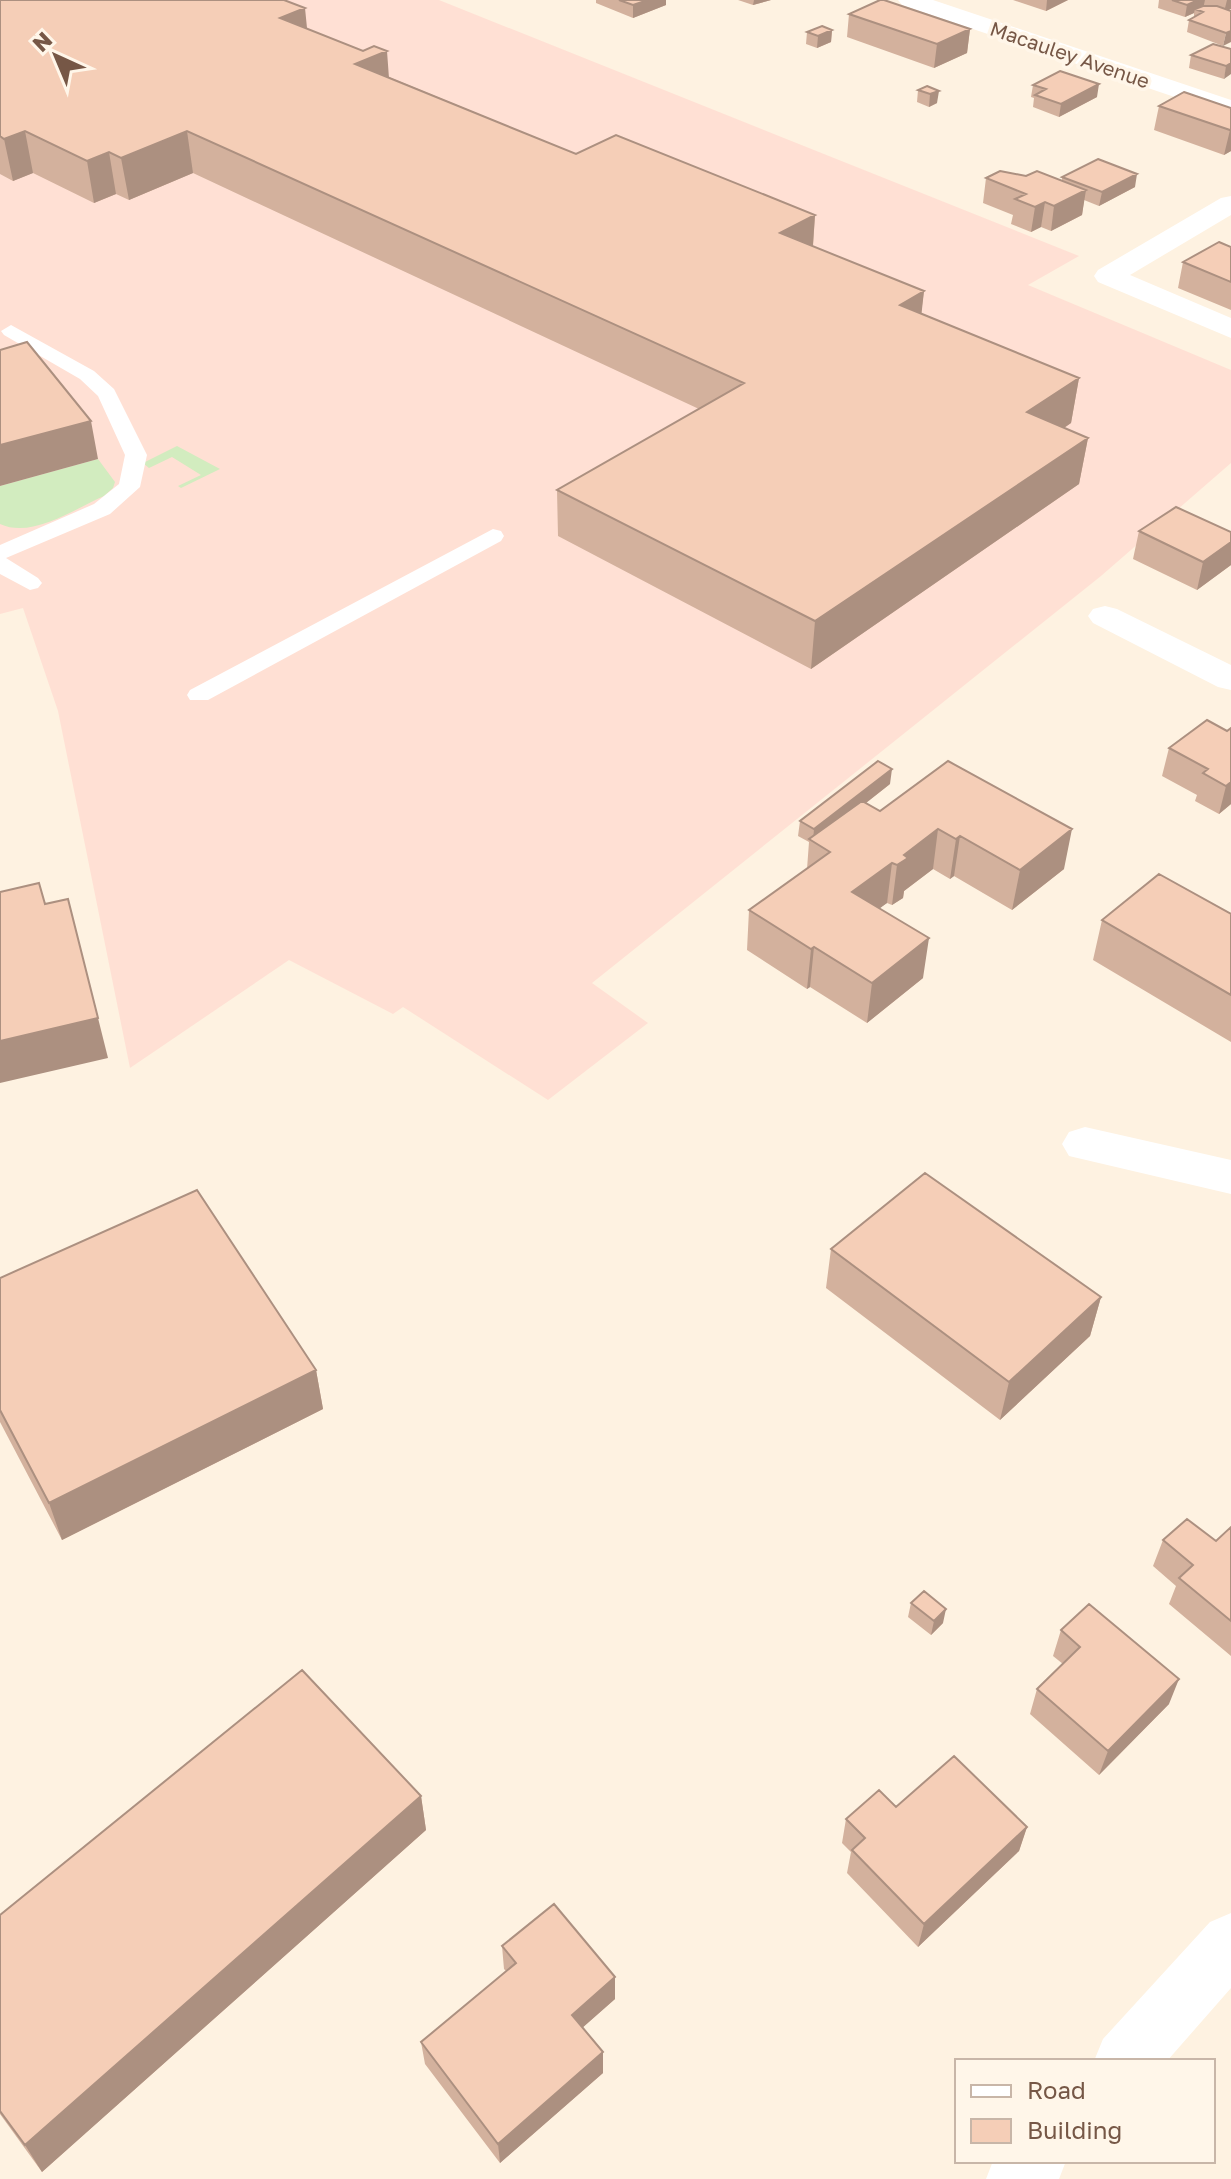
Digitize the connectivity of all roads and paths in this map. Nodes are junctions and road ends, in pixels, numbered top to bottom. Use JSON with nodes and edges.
{"nodes":[{"id":1,"x":910,"y":0,"type":"edge"},
{"id":2,"x":1231,"y":108,"type":"edge"},
{"id":3,"x":1231,"y":204,"type":"edge"},
{"id":4,"x":1231,"y":329,"type":"edge"},
{"id":5,"x":11,"y":331,"type":"dead end"},
{"id":6,"x":75,"y":368,"type":"junction"},
{"id":7,"x":45,"y":375,"type":"edge"},
{"id":8,"x":493,"y":536,"type":"dead end"},
{"id":9,"x":0,"y":553,"type":"edge"},
{"id":10,"x":0,"y":564,"type":"edge"},
{"id":11,"x":30,"y":583,"type":"dead end"},
{"id":12,"x":1105,"y":616,"type":"dead end"},
{"id":13,"x":1231,"y":679,"type":"edge"},
{"id":14,"x":199,"y":695,"type":"dead end"},
{"id":15,"x":1085,"y":1144,"type":"dead end"},
{"id":16,"x":1231,"y":1177,"type":"edge"},
{"id":17,"x":1231,"y":1943,"type":"edge"},
{"id":18,"x":1127,"y":2059,"type":"edge"},
{"id":19,"x":1032,"y":2163,"type":"edge"},
{"id":20,"x":1018,"y":2179,"type":"edge"}],
"edges":[{"from":1,"to":2,"type":"street","name":"Macauley Avenue"},
{"from":3,"to":4,"type":"street"},
{"from":5,"to":6,"type":"lane"},
{"from":6,"to":7,"type":"lane"},
{"from":6,"to":9,"type":"lane"},
{"from":8,"to":14,"type":"lane"},
{"from":10,"to":11,"type":"lane"},
{"from":12,"to":13,"type":"street"},
{"from":15,"to":16,"type":"street"},
{"from":17,"to":18,"type":"street"},
{"from":19,"to":20,"type":"street"}]}
